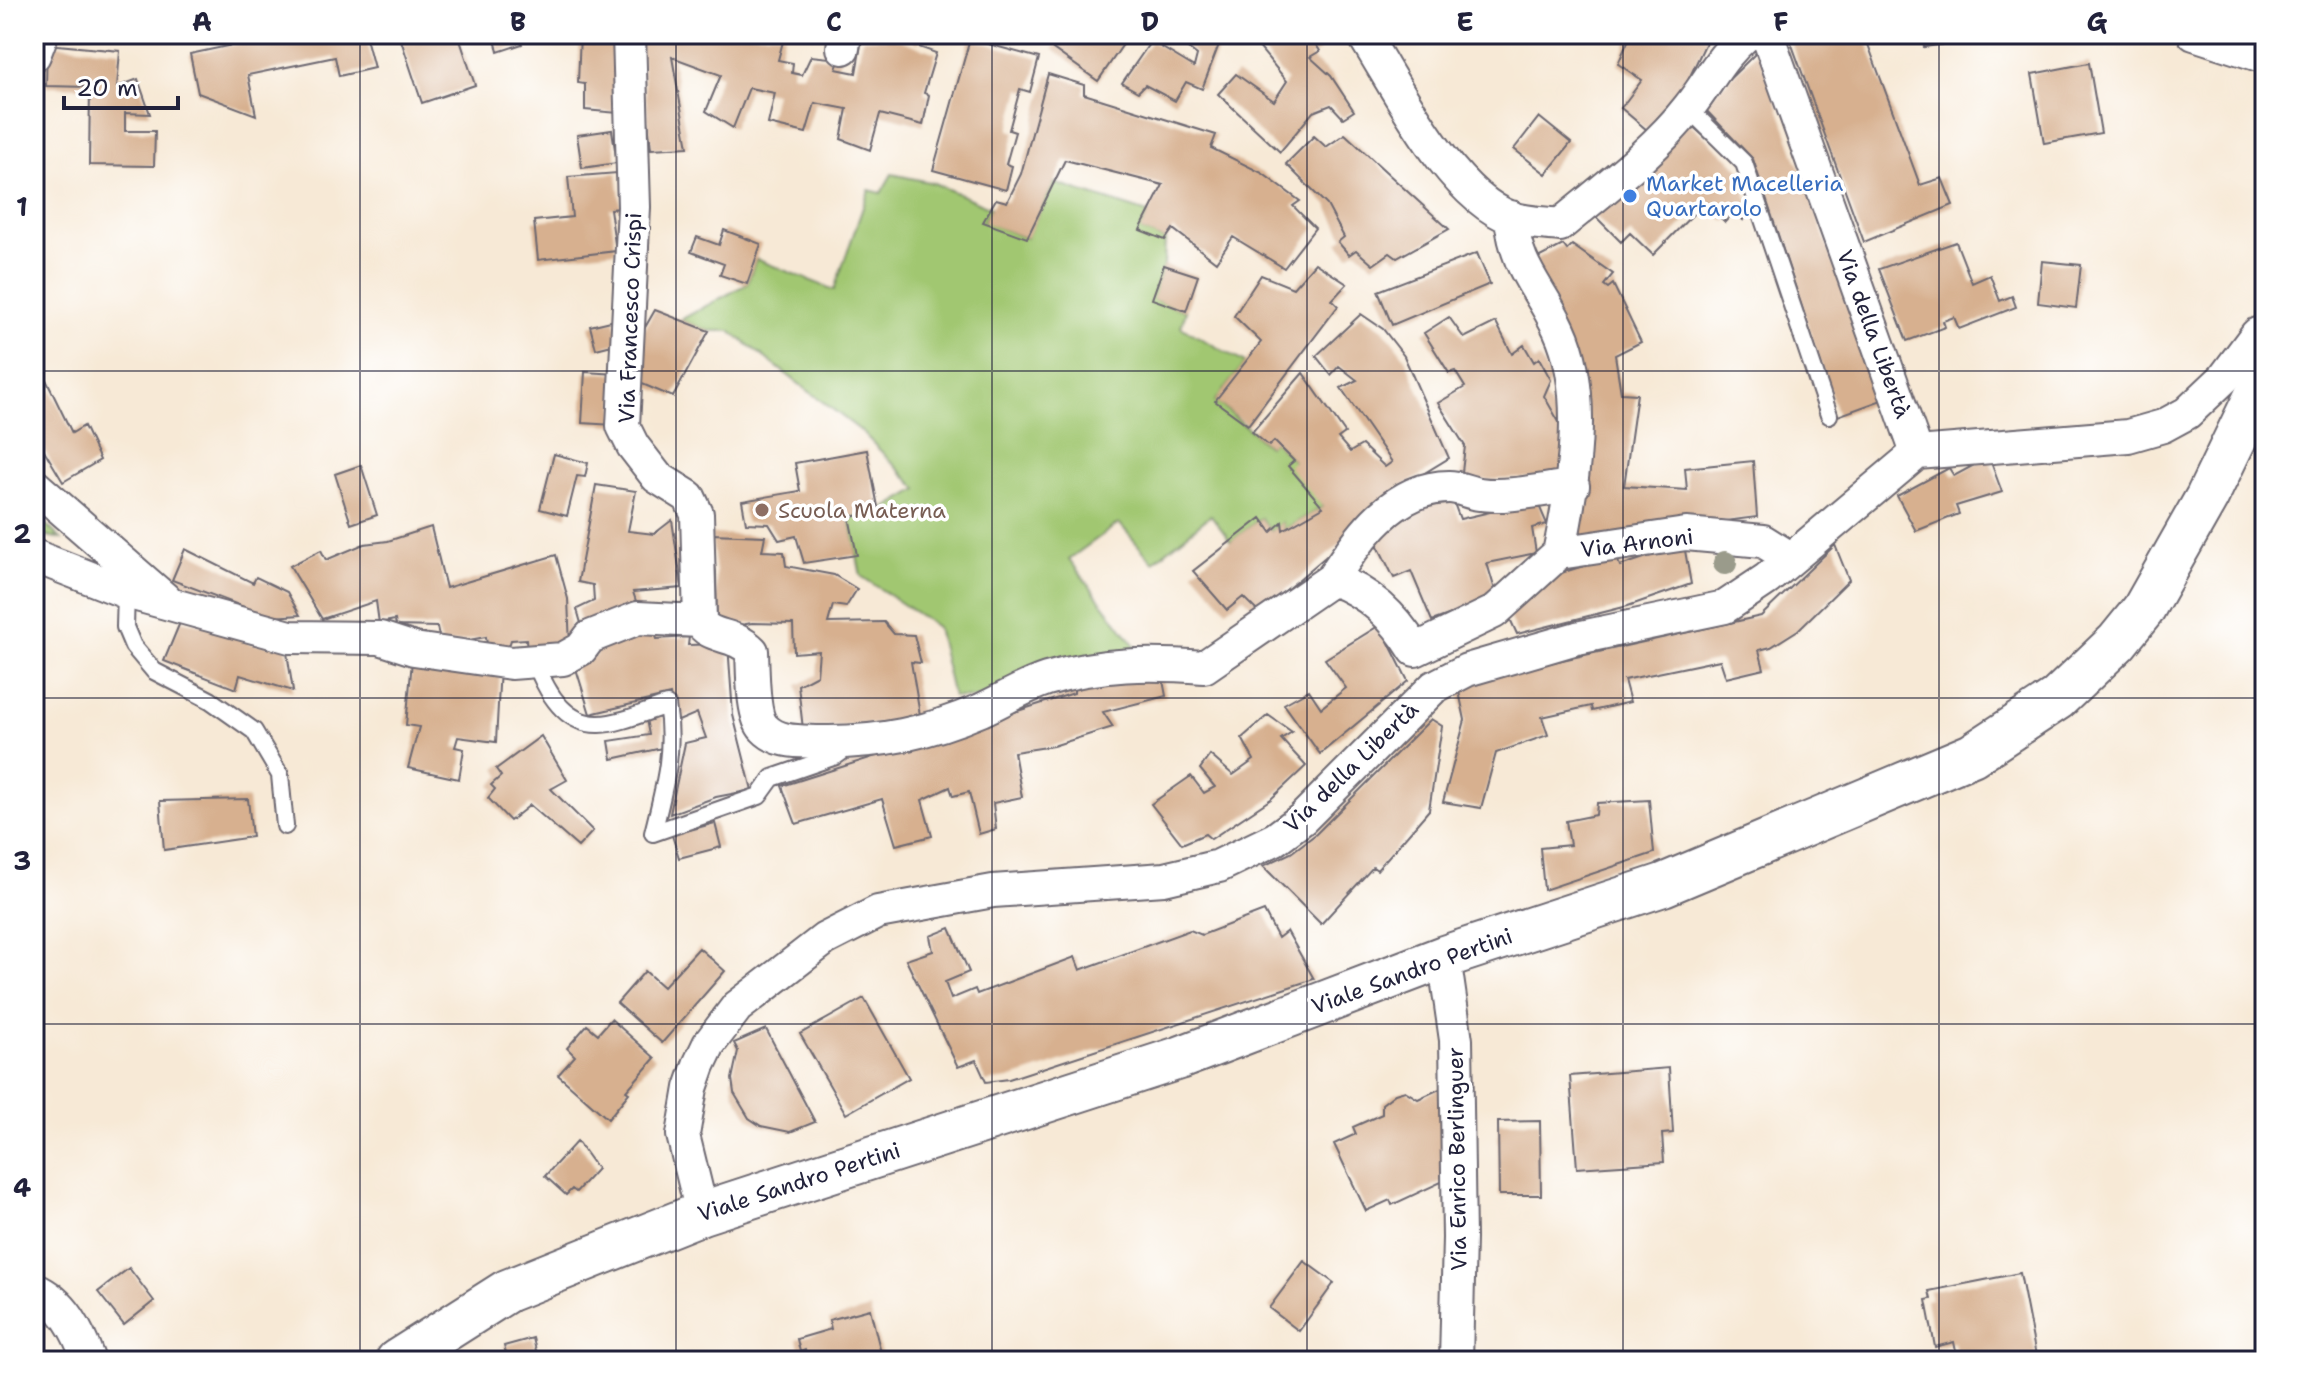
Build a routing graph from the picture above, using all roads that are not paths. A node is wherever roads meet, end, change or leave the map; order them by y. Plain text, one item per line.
1 (42, 34) edge
2 (629, 34) edge
3 (1363, 34) edge
4 (1747, 34) edge
5 (1767, 34) edge
6 (2194, 34) edge
7 (34, 55) edge
8 (2265, 57) edge
9 (1688, 108) junction
10 (1511, 217) junction
11 (2265, 336) edge
12 (2265, 377) edge
13 (1829, 415) dead end
14 (1917, 453) junction
15 (34, 485) edge
16 (1573, 486) junction
17 (1559, 553) junction
18 (34, 556) edge
19 (1790, 558) junction
20 (1332, 579) junction
21 (126, 592) junction
22 (174, 606) junction
23 (700, 621) junction
24 (535, 661) junction
25 (854, 742) junction
26 (285, 826) dead end
27 (1444, 957) junction
28 (702, 1213) junction
29 (34, 1289) edge
30 (89, 1361) edge
31 (397, 1361) edge
32 (1456, 1361) edge

1 - 7 street
2 - 23 street, Via Francesco Crispi
3 - 10 street
4 - 9 street
5 - 14 street, Via della Libertà
6 - 8 street
9 - 10 street
9 - 13 lane
10 - 16 street
11 - 14 street
12 - 27 street, Viale Sandro Pertini
14 - 19 street, Via della Libertà
15 - 22 street
16 - 17 street
16 - 20 street
17 - 19 street, Via Arnoni
17 - 20 street, Via Arnoni
18 - 21 street
19 - 28 street, Via della Libertà
20 - 25 street
21 - 22 street
21 - 26 lane
22 - 24 street
23 - 24 street
23 - 25 street
24 - 25 lane
27 - 28 street, Viale Sandro Pertini
27 - 32 street, Via Enrico Berlinguer
28 - 31 street, Viale Sandro Pertini
29 - 30 street

